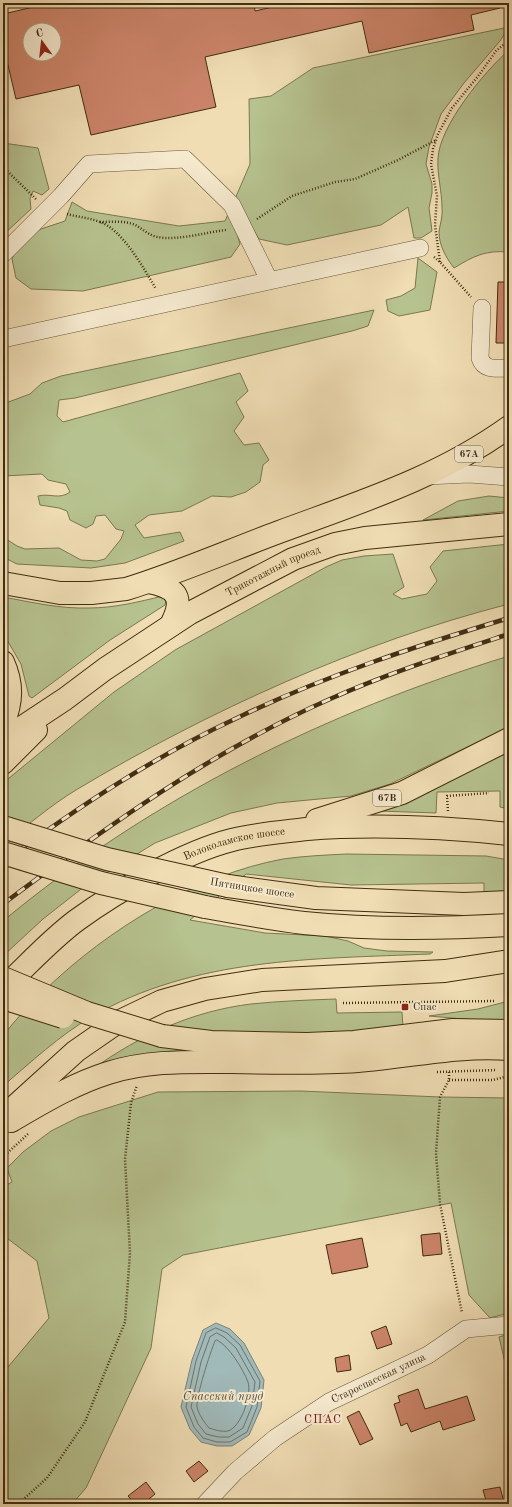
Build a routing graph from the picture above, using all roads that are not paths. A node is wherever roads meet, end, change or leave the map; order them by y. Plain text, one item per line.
1 (420, 248) road end
2 (3, 254) edge
3 (269, 280) junction
4 (482, 308) road end
5 (3, 339) edge
6 (509, 368) edge
7 (509, 427) edge
8 (425, 476) junction
9 (509, 477) edge
10 (339, 511) junction
11 (509, 524) edge
12 (149, 582) junction
13 (3, 583) edge
14 (190, 613) junction
15 (171, 625) junction
16 (3, 662) edge
17 (65, 699) junction
18 (3, 724) edge
19 (509, 739) edge
20 (3, 740) edge
21 (3, 763) edge
22 (3, 827) edge
23 (509, 834) edge
24 (256, 835) junction
25 (3, 853) edge
26 (509, 902) edge
27 (509, 925) edge
28 (509, 961) edge
29 (509, 967) edge
30 (444, 971) junction
31 (3, 978) edge
32 (3, 988) edge
33 (3, 998) edge
34 (509, 1031) edge
35 (162, 1036) junction
36 (509, 1049) edge
37 (3, 1117) edge
38 (3, 1126) edge
39 (509, 1325) edge
40 (205, 1504) edge

1 - 3 street
2 - 3 street
3 - 5 street
4 - 6 street
7 - 8 main road, 67A
8 - 9 street
8 - 10 main road, 67A
10 - 12 main road
10 - 14 main road
11 - 14 main road, Трикотажный проезд
12 - 13 main road
12 - 15 main road
14 - 15 main road, Трикотажный проезд
15 - 17 main road, Трикотажный проезд
16 - 18 main road
17 - 20 main road, Трикотажный проезд
17 - 21 main road, Трикотажный проезд
19 - 24 main road, 67B
22 - 26 main road, Пятницкое шоссе, bridge
23 - 24 main road, Волоколамское шоссе
24 - 32 main road, Волоколамское шоссе
25 - 27 main road, bridge
28 - 30 main road
29 - 30 main road
30 - 37 main road
31 - 35 main road, bridge
33 - 35 main road, bridge
34 - 35 main road
36 - 38 main road
39 - 40 street, Староспасская улица

